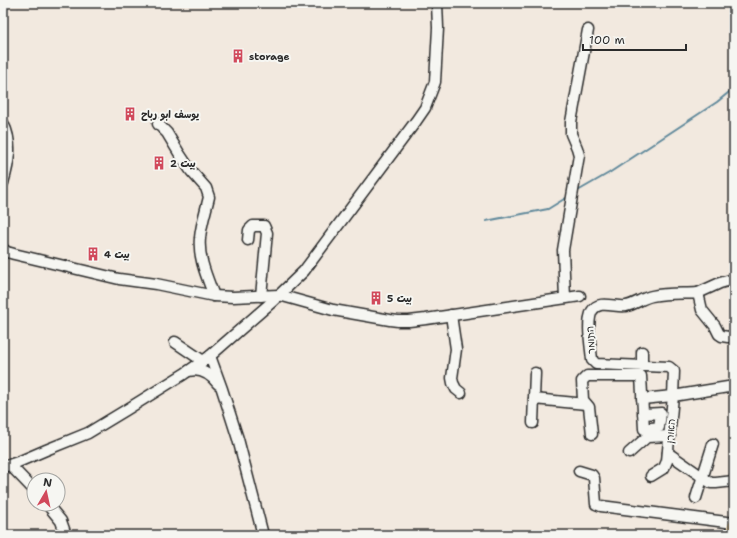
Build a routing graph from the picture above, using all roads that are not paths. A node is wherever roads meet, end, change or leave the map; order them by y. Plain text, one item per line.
1 (437, 3) edge
2 (588, 30) dead end
3 (3, 123) edge
4 (158, 124) dead end
5 (5, 166) edge
6 (3, 183) edge
7 (248, 240) dead end
8 (3, 249) edge
9 (734, 279) edge
10 (698, 293) junction
11 (214, 296) junction
12 (261, 296) junction
13 (279, 296) junction
14 (580, 296) dead end
15 (565, 298) junction
16 (452, 315) junction
17 (734, 336) edge
18 (175, 342) dead end
19 (642, 352) dead end
20 (206, 359) junction
21 (642, 366) junction
22 (188, 371) junction
23 (535, 372) dead end
24 (734, 386) edge
25 (223, 391) junction
26 (461, 393) dead end
27 (673, 396) junction
28 (642, 398) junction
29 (534, 399) junction
30 (586, 404) junction
31 (643, 414) dead end
32 (533, 423) dead end
33 (592, 434) dead end
34 (670, 436) junction
35 (713, 444) dead end
36 (629, 453) dead end
37 (668, 453) junction
38 (6, 466) edge
39 (580, 471) dead end
40 (651, 476) dead end
41 (703, 476) junction
42 (734, 481) edge
43 (26, 483) edge
44 (696, 498) dead end
45 (54, 512) edge
46 (734, 523) edge
47 (734, 526) edge
48 (66, 535) edge
49 (263, 535) edge
50 (731, 535) edge

1 - 13 street
2 - 15 street
3 - 5 street
4 - 11 street
5 - 6 street
7 - 12 street
8 - 11 street
9 - 10 street
10 - 17 street
10 - 21 street, התומר
11 - 12 street
12 - 13 street
13 - 16 street
13 - 20 street
14 - 15 street
15 - 16 street
16 - 26 street
18 - 20 street
19 - 21 street
20 - 22 street
20 - 25 street
21 - 27 street, התומר
22 - 25 street
22 - 38 street
23 - 29 street
24 - 27 street
25 - 49 street
27 - 28 street
27 - 34 street, האורן
28 - 30 street
28 - 31 street
29 - 30 street
29 - 32 street
30 - 33 street
34 - 36 street
34 - 37 street, האורן
35 - 41 street
37 - 40 street
37 - 41 street, האורן
38 - 43 street
39 - 46 street
41 - 42 street, האורן
41 - 44 street
45 - 48 street
47 - 50 main road

